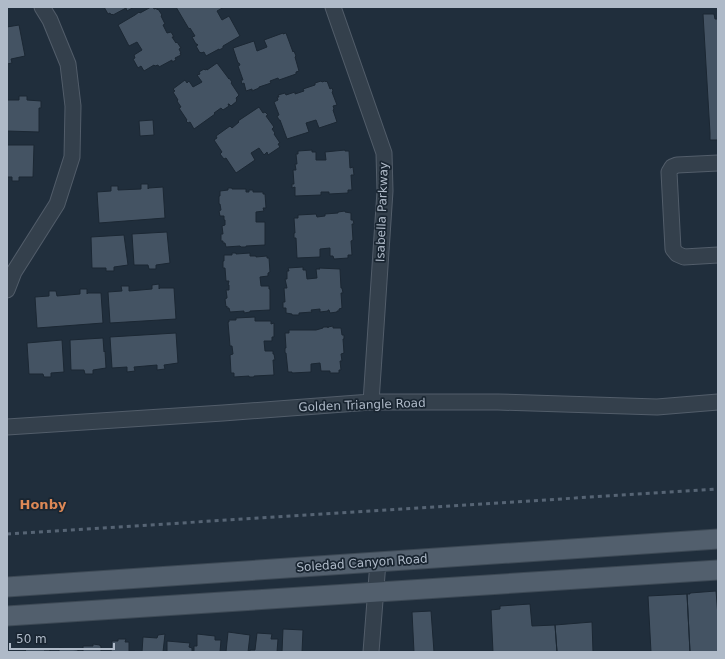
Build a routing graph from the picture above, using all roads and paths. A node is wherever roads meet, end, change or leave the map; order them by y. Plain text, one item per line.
1 (42, 7) edge
2 (333, 7) edge
3 (718, 163) edge
4 (718, 255) edge
5 (7, 290) edge
6 (371, 402) junction
7 (718, 402) edge
8 (7, 426) edge
9 (718, 539) edge
10 (378, 562) junction
11 (718, 570) edge
12 (7, 587) edge
13 (376, 592) junction
14 (7, 616) edge
15 (371, 652) edge

1 - 5 street
2 - 6 street, Isabella Parkway
3 - 4 street
6 - 7 street, Golden Triangle Road
6 - 8 street, Golden Triangle Road
9 - 10 main road, Soledad Canyon Road
10 - 12 main road, Soledad Canyon Road
10 - 13 street
11 - 13 main road
13 - 14 main road
13 - 15 street

